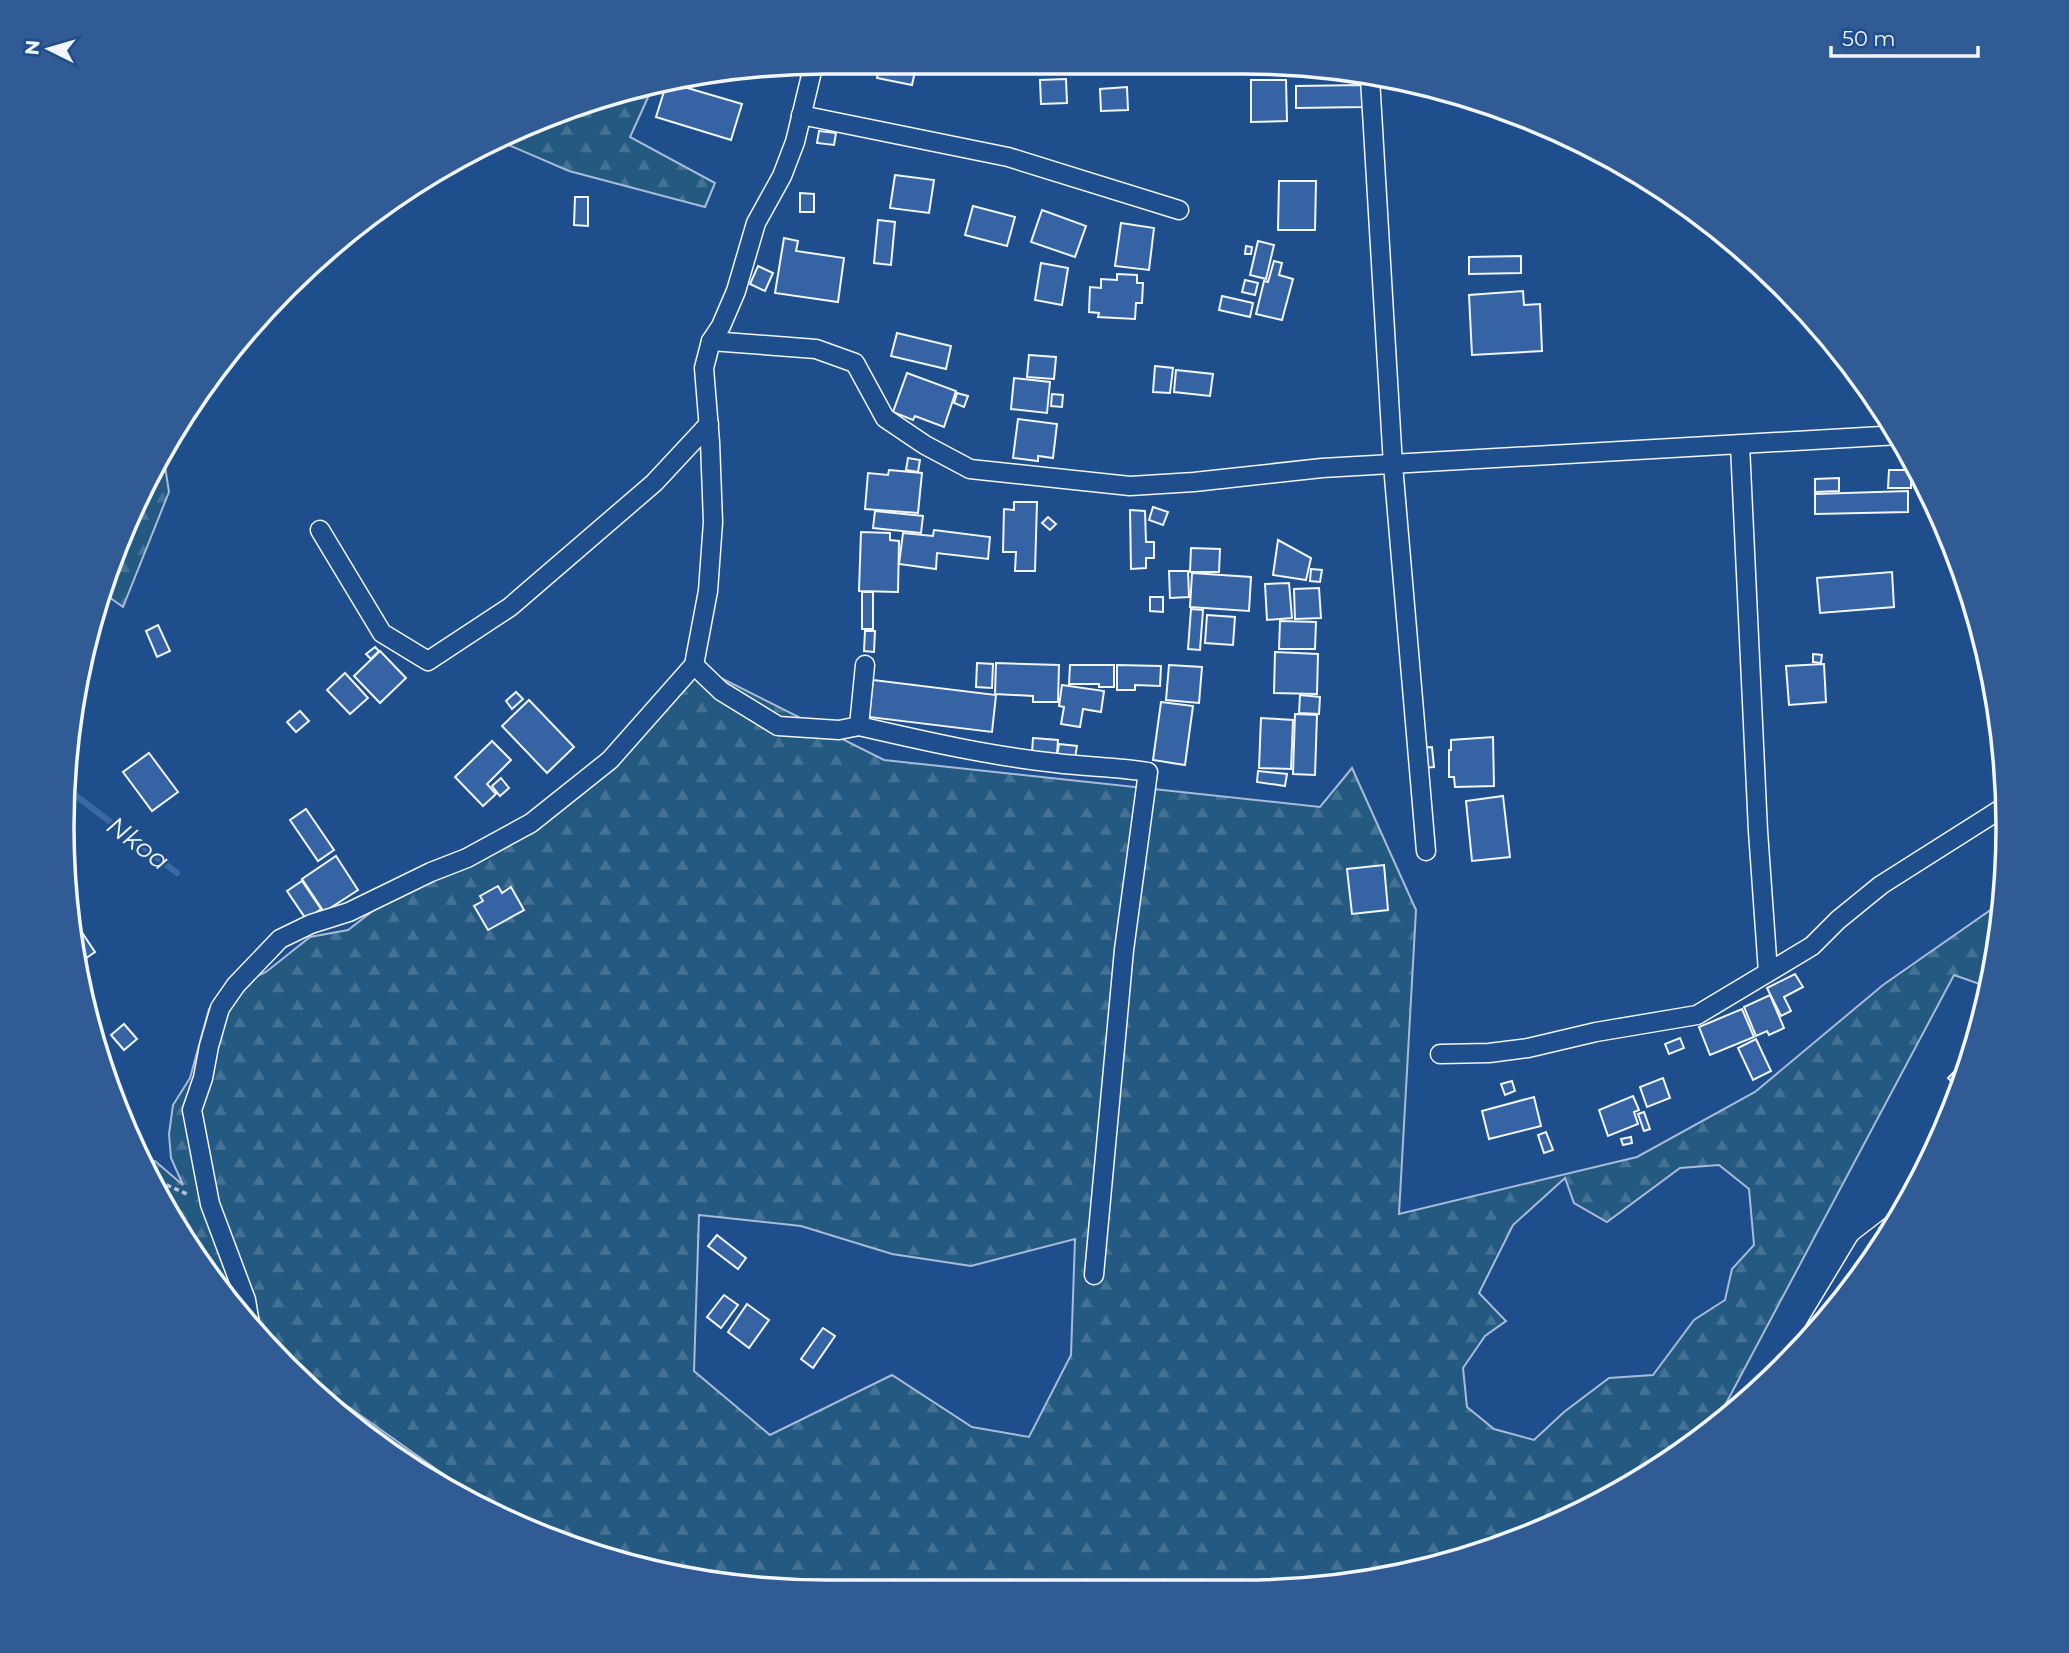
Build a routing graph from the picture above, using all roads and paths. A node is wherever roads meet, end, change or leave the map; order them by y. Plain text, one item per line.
1 (811, 74) edge
2 (1370, 85) edge
3 (801, 115) junction
4 (1179, 210) dead end
5 (711, 341) junction
6 (709, 424) junction
7 (1886, 436) edge
8 (1740, 445) junction
9 (1393, 465) junction
10 (320, 530) dead end
11 (694, 665) junction
12 (864, 665) dead end
13 (859, 726) junction
14 (1995, 813) edge
15 (1426, 851) dead end
16 (1768, 972) junction
17 (1440, 1054) dead end
18 (164, 1183) edge
19 (211, 1204) junction
20 (1871, 1241) edge
21 (1849, 1273) edge
22 (1094, 1275) dead end
23 (247, 1307) edge

1 - 3 street
2 - 9 street
3 - 4 street
3 - 5 street
5 - 6 street
5 - 9 street
6 - 10 street
6 - 11 street
7 - 8 street
8 - 9 street
8 - 16 street
9 - 15 street
11 - 13 street
11 - 19 street
12 - 13 street
13 - 22 street
14 - 16 street
16 - 17 street
18 - 19 path
19 - 23 street
20 - 21 street

